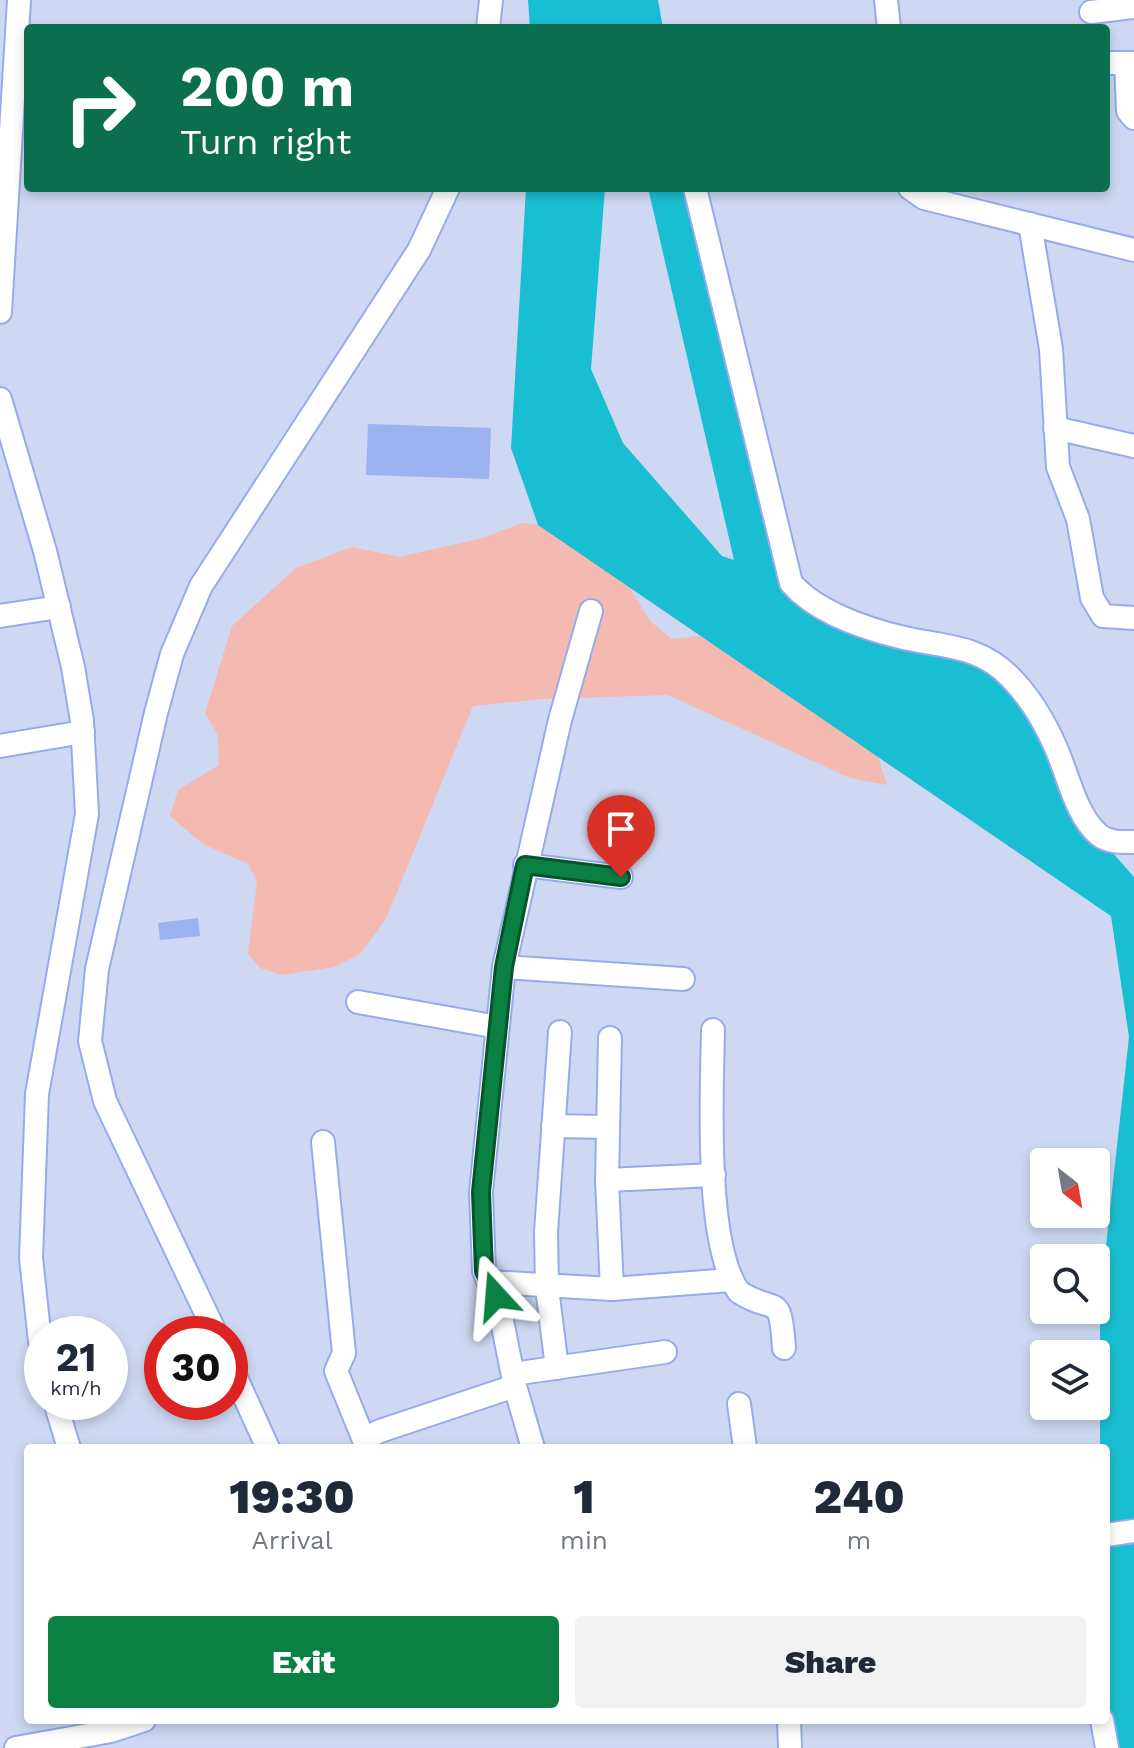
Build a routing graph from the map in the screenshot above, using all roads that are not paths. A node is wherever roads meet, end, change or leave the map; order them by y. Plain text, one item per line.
1 (19, 0) edge
2 (491, 0) edge
3 (886, 0) edge
4 (1134, 7) edge
5 (1091, 12) dead end
6 (488, 24) edge
7 (889, 24) edge
8 (1122, 63) edge
9 (1134, 118) edge
10 (446, 192) edge
11 (696, 192) edge
12 (916, 192) edge
13 (1030, 224) junction
14 (1134, 250) edge
15 (0, 312) edge
16 (0, 399) edge
17 (1055, 428) junction
18 (1134, 446) edge
19 (8, 452) edge
20 (59, 607) junction
21 (591, 611) dead end
22 (0, 616) edge
23 (1134, 618) edge
24 (83, 732) junction
25 (0, 746) edge
26 (1134, 842) edge
27 (525, 865) junction
28 (621, 877) dead end
29 (504, 967) junction
30 (683, 979) dead end
31 (358, 1002) dead end
32 (498, 1027) junction
33 (713, 1030) dead end
34 (560, 1032) dead end
35 (610, 1038) dead end
36 (553, 1126) junction
37 (607, 1127) junction
38 (323, 1142) dead end
39 (714, 1175) junction
40 (607, 1180) junction
41 (731, 1280) junction
42 (489, 1282) junction
43 (547, 1288) junction
44 (612, 1289) junction
45 (37, 1316) edge
46 (207, 1316) edge
47 (784, 1348) dead end
48 (665, 1352) dead end
49 (557, 1368) junction
50 (514, 1380) junction
51 (248, 1404) edge
52 (739, 1404) dead end
53 (60, 1420) edge
54 (68, 1444) edge
55 (266, 1444) edge
56 (365, 1444) edge
57 (532, 1444) edge
58 (744, 1444) edge
59 (1134, 1531) edge
60 (1110, 1534) edge
61 (132, 1724) edge
62 (789, 1724) edge
63 (1103, 1724) edge
64 (16, 1748) edge
65 (790, 1748) edge
66 (1107, 1748) edge

1 - 15 street
2 - 6 street
3 - 7 street
4 - 5 street
8 - 9 street
10 - 46 street
11 - 26 street
12 - 13 street
13 - 14 street
13 - 17 street
16 - 19 street
17 - 18 street
17 - 23 street
19 - 20 street
20 - 22 street
20 - 24 street
21 - 27 street
24 - 25 street
24 - 45 street
27 - 28 street
27 - 29 street
29 - 30 street
29 - 32 street
31 - 32 street
32 - 42 street
33 - 39 street
34 - 36 street
35 - 37 street
36 - 37 street
36 - 43 street
37 - 40 street
38 - 56 street
39 - 40 street
39 - 41 street
40 - 44 street
41 - 44 street
41 - 47 street
42 - 43 street
42 - 50 street
43 - 44 street
43 - 49 street
48 - 49 street
49 - 50 street
50 - 56 street
50 - 57 street
51 - 55 street
52 - 58 street
53 - 54 street
59 - 60 street
61 - 64 street
62 - 65 street
63 - 66 street

